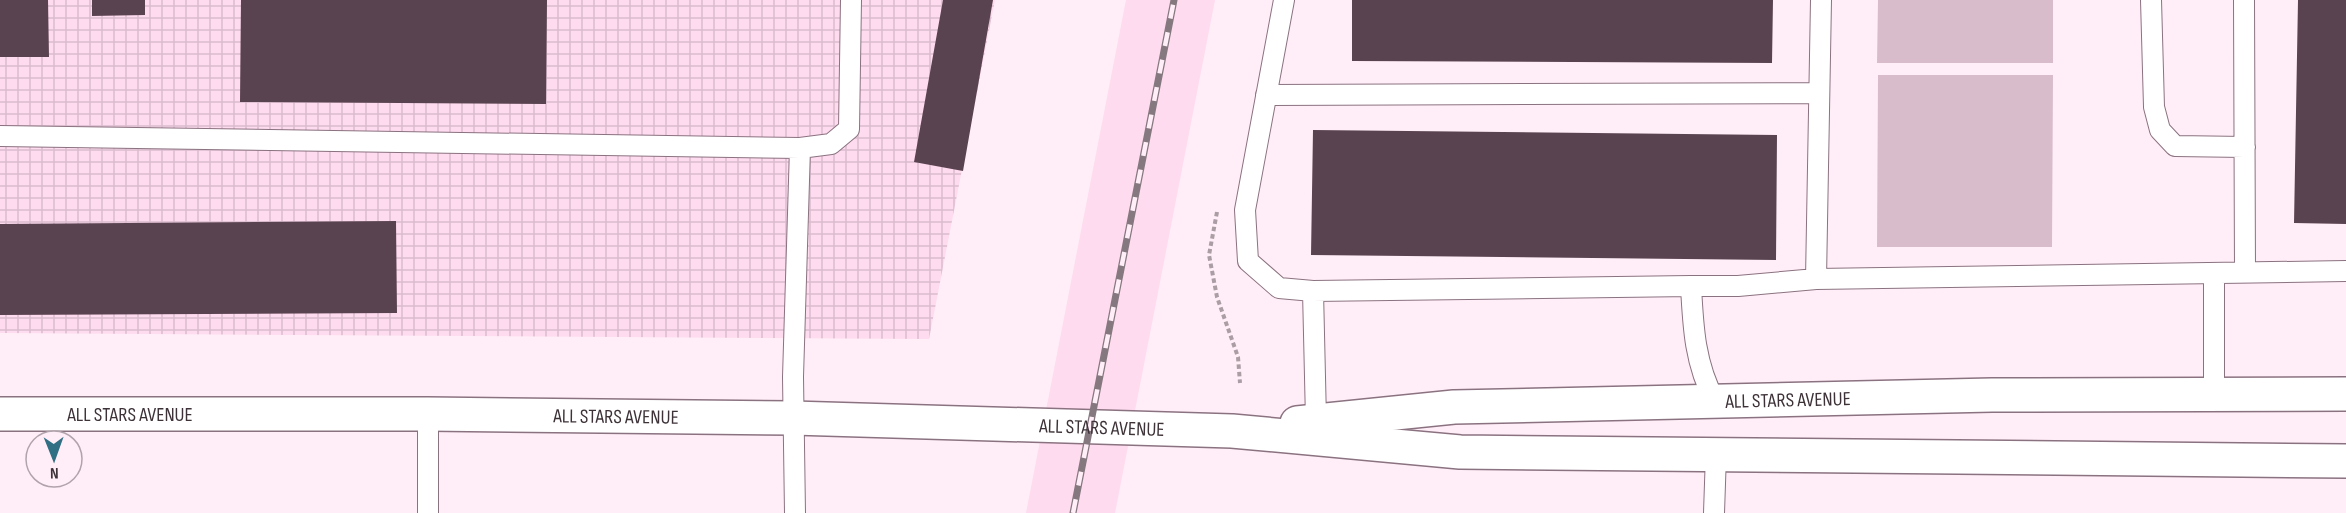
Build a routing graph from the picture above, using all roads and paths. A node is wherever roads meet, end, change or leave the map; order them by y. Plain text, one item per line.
1 (851, 0) edge
2 (1284, 0) edge
3 (1821, 0) edge
4 (2151, 0) edge
5 (2244, 0) edge
6 (1819, 93) junction
7 (1266, 95) junction
8 (0, 136) edge
9 (2245, 147) junction
10 (800, 148) junction
11 (2346, 271) edge
12 (2246, 272) junction
13 (2214, 273) junction
14 (1816, 279) junction
15 (1691, 286) junction
16 (1313, 291) junction
17 (2214, 394) junction
18 (2346, 394) edge
19 (1715, 401) junction
20 (0, 414) edge
21 (428, 414) junction
22 (793, 418) junction
23 (1316, 420) junction
24 (1232, 431) junction
25 (1716, 454) junction
26 (2346, 461) edge
27 (428, 513) edge
28 (795, 513) edge
29 (1714, 513) edge

1 - 10 lane
2 - 7 lane
3 - 6 lane
4 - 9 lane
5 - 9 lane
6 - 7 lane
6 - 14 lane
7 - 16 lane
8 - 10 lane
9 - 12 lane
10 - 22 lane
11 - 12 lane
12 - 13 lane
13 - 14 lane
13 - 17 lane
14 - 15 lane
15 - 16 lane
15 - 19 lane
16 - 23 lane
17 - 18 street, ALL STARS AVENUE
17 - 19 street, ALL STARS AVENUE
19 - 23 street, ALL STARS AVENUE
19 - 25 street
20 - 21 street, ALL STARS AVENUE
21 - 22 street, ALL STARS AVENUE
21 - 27 lane
22 - 24 street, ALL STARS AVENUE
22 - 28 lane
23 - 24 street, ALL STARS AVENUE
24 - 25 street, ALL STARS AVENUE
25 - 26 street, ALL STARS AVENUE
25 - 29 lane

